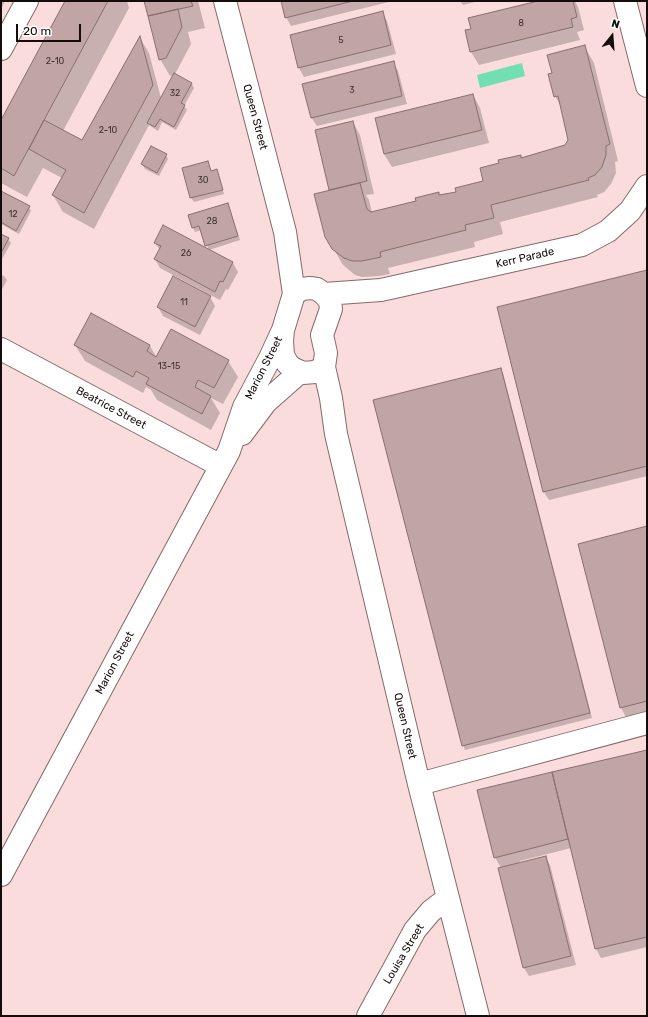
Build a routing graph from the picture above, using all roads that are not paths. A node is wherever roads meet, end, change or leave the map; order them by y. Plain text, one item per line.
1 (27, 1) edge
2 (225, 1) edge
3 (625, 1) edge
4 (1, 49) edge
5 (647, 86) edge
6 (647, 186) edge
7 (381, 290) junction
8 (309, 292) junction
9 (328, 318) junction
10 (283, 330) junction
11 (1, 349) edge
12 (309, 371) junction
13 (225, 459) junction
14 (647, 723) edge
15 (419, 784) junction
16 (1, 875) edge
17 (448, 898) junction
18 (368, 1016) edge
19 (478, 1016) edge

1 - 4 street
2 - 8 street, Queen Street
3 - 5 street
6 - 7 street, Kerr Parade
7 - 8 street, Kerr Parade
7 - 9 street, Kerr Parade
8 - 9 street, Queen Street
8 - 10 street
9 - 12 street, Queen Street
10 - 12 street
10 - 13 street, Marion Street
11 - 13 street, Beatrice Street
12 - 13 street, Marion Street
12 - 15 street, Queen Street
13 - 16 street, Marion Street
14 - 15 street
15 - 17 street, Queen Street
17 - 18 street, Louisa Street
17 - 19 street, Queen Street

